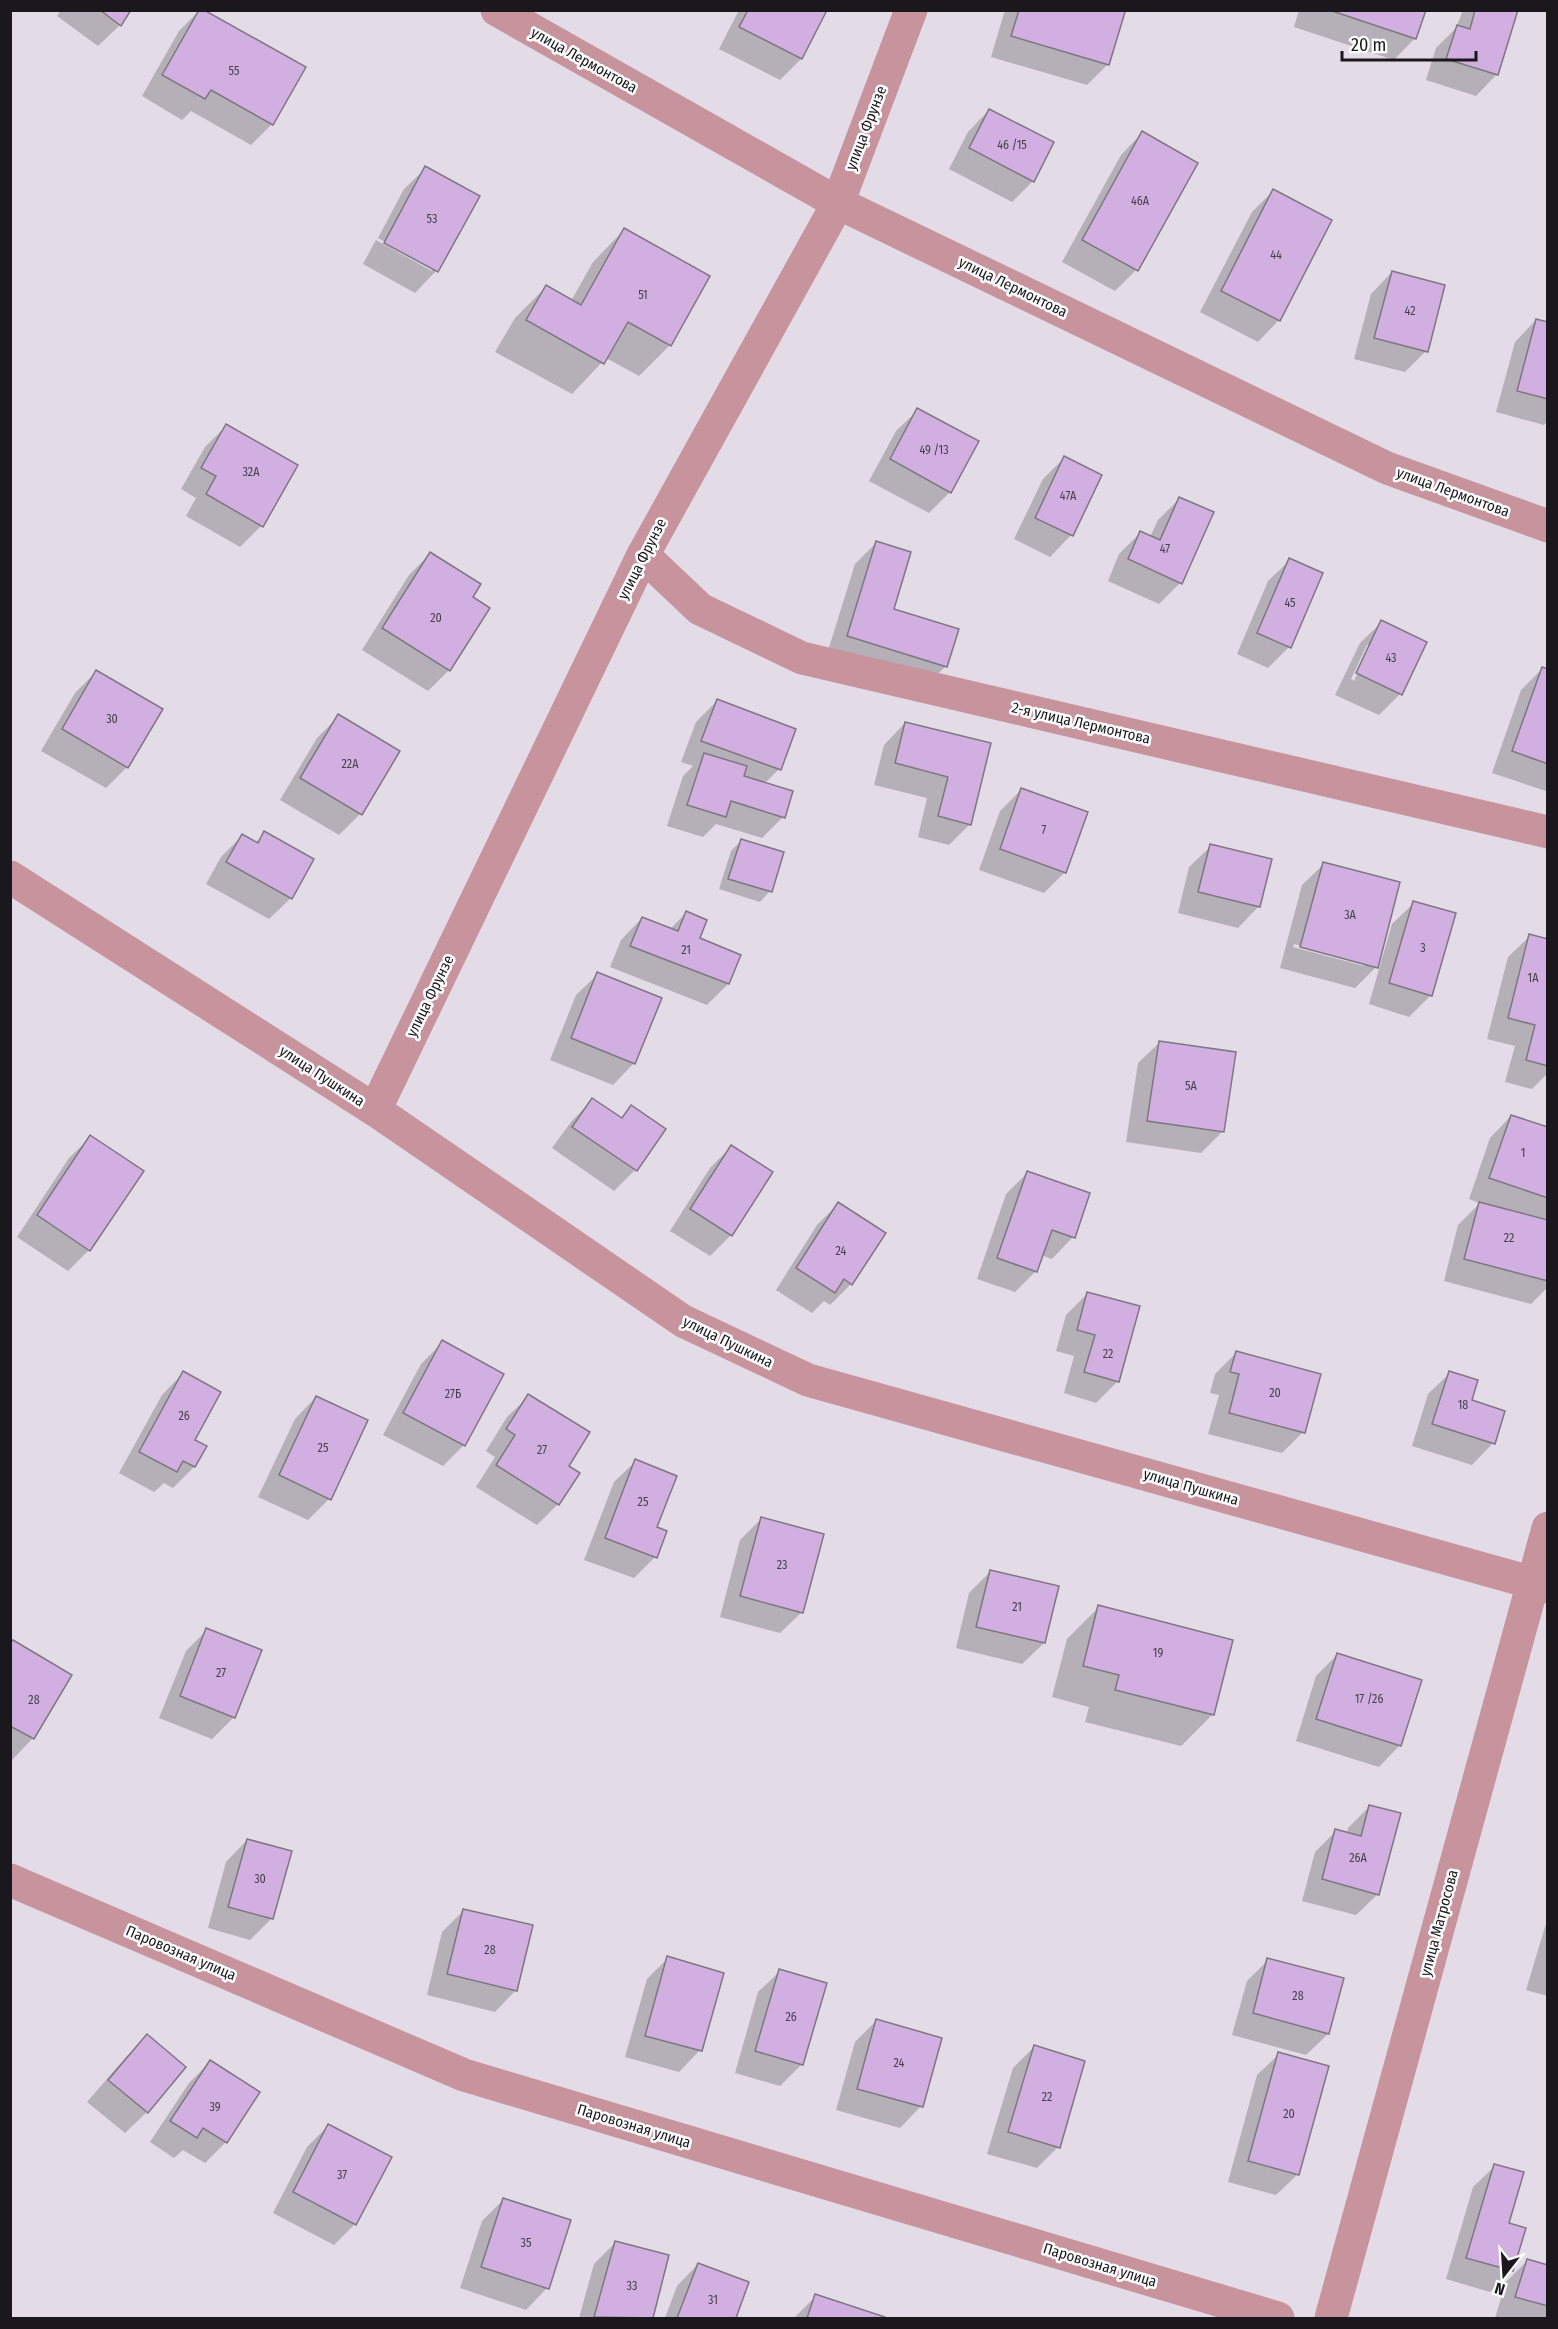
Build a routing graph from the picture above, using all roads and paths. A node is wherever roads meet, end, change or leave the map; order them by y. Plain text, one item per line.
1 (496, 10) edge
2 (911, 10) edge
3 (838, 203) junction
4 (1548, 526) edge
5 (643, 555) junction
6 (1548, 832) edge
7 (10, 877) edge
8 (375, 1110) junction
9 (1548, 1528) edge
10 (1540, 1585) edge
11 (10, 1880) edge
12 (1278, 2319) edge
13 (1331, 2319) edge

1 - 3 street, улица Лермонтова
2 - 3 street, улица Фрунзе
3 - 4 street, улица Лермонтова
3 - 5 street, улица Фрунзе
5 - 6 street, 2-я улица Лермонтова
5 - 8 street, улица Фрунзе
7 - 8 street, улица Пушкина
8 - 10 street, улица Пушкина
9 - 10 street, улица Матросова
10 - 13 street, улица Матросова
11 - 12 street, Паровозная улица

